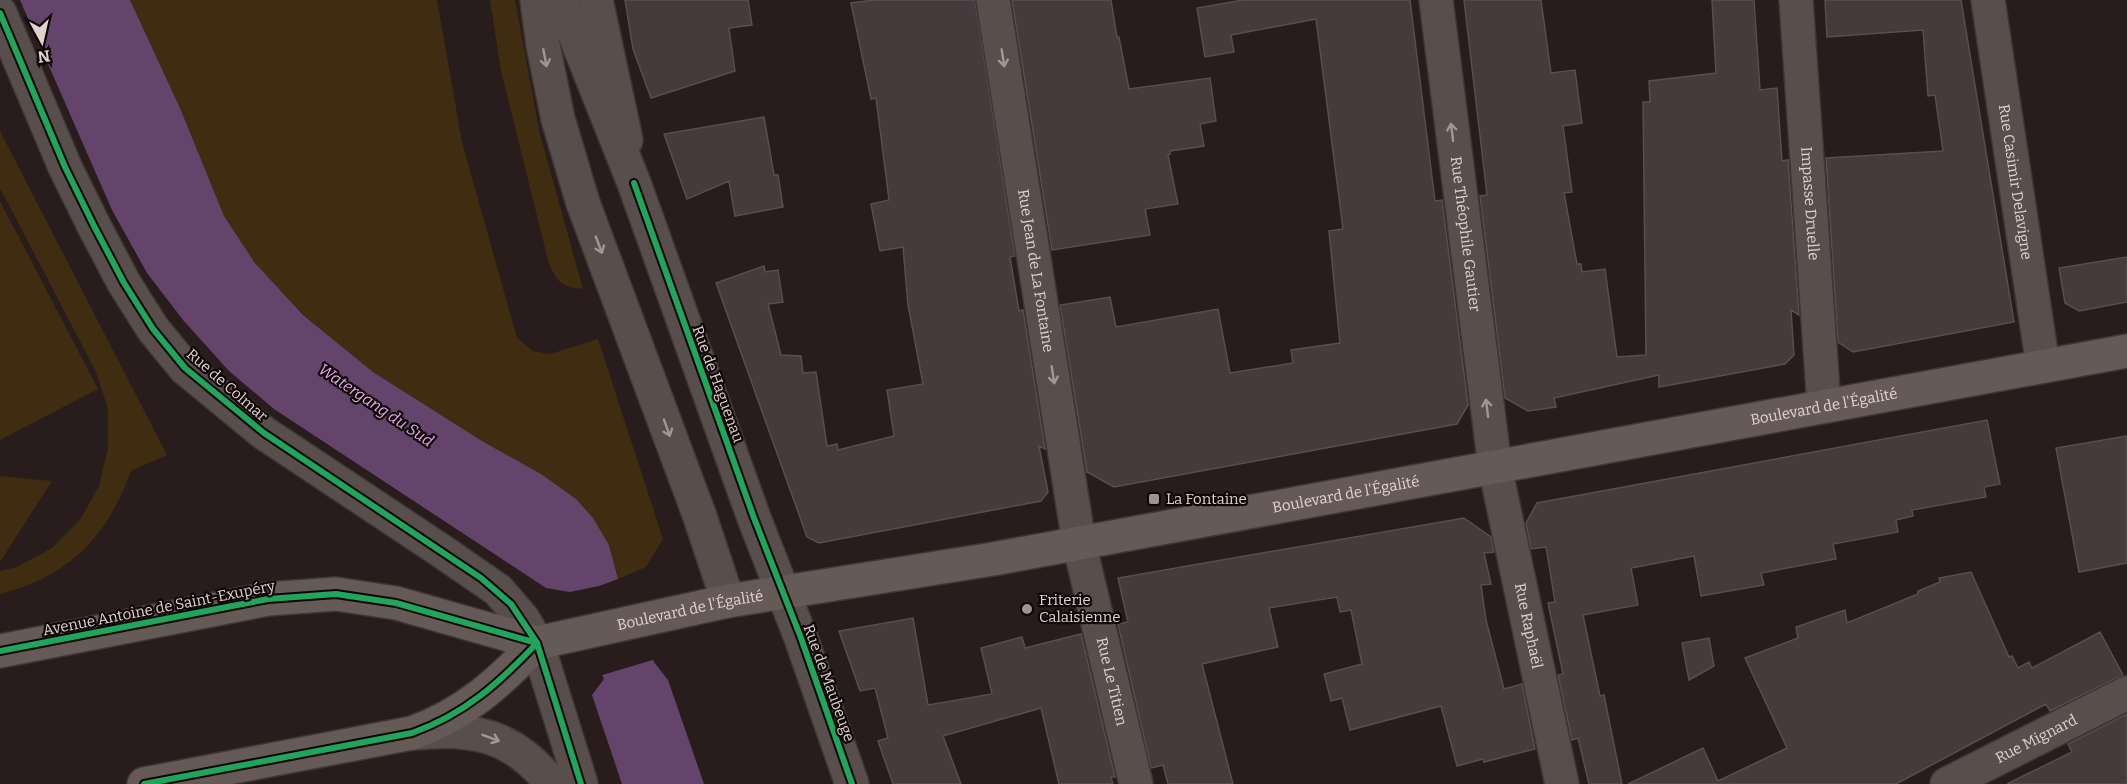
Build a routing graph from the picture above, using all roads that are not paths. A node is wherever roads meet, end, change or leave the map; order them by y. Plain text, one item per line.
1 (537, 0) edge
2 (561, 0) edge
3 (596, 0) edge
4 (993, 0) edge
5 (1436, 0) edge
6 (1796, 0) edge
7 (1988, 0) edge
8 (0, 13) edge
9 (634, 183) junction
10 (2127, 351) edge
11 (2043, 366) junction
12 (1824, 406) junction
13 (1495, 466) junction
14 (1079, 543) junction
15 (782, 591) junction
16 (728, 601) junction
17 (550, 640) junction
18 (0, 651) edge
19 (2127, 693) edge
20 (412, 733) junction
21 (144, 784) edge
22 (552, 784) edge
23 (581, 784) edge
24 (852, 784) edge
25 (1136, 784) edge
26 (1562, 784) edge
27 (1947, 784) edge

1 -> 16 street
2 - 9 street, Rue de Haguenau
3 - 9 street, Rue de Haguenau
4 -> 14 street, Rue Jean de La Fontaine
13 -> 5 street, Rue Théophile Gautier
6 - 12 street, Impasse Druelle
7 - 11 street, Rue Casimir Delavigne
8 - 17 street, Rue de Colmar
9 - 15 street, Rue de Haguenau
10 - 11 main road, Boulevard de l'Égalité
11 - 12 main road, Boulevard de l'Égalité
12 - 13 main road, Boulevard de l'Égalité
13 - 14 main road, Boulevard de l'Égalité
13 - 26 street, Rue Raphaël
14 - 15 main road, Boulevard de l'Égalité
14 - 25 street, Rue Le Titien
15 - 16 main road, Boulevard de l'Égalité
15 - 24 street, Rue de Maubeuge
16 - 17 main road, Boulevard de l'Égalité
17 - 18 main road, Avenue Antoine de Saint-Exupéry
17 - 20 main road
17 - 23 street, Rue de Colmar
19 - 27 street, Rue Mignard
20 - 21 main road
20 -> 22 street

